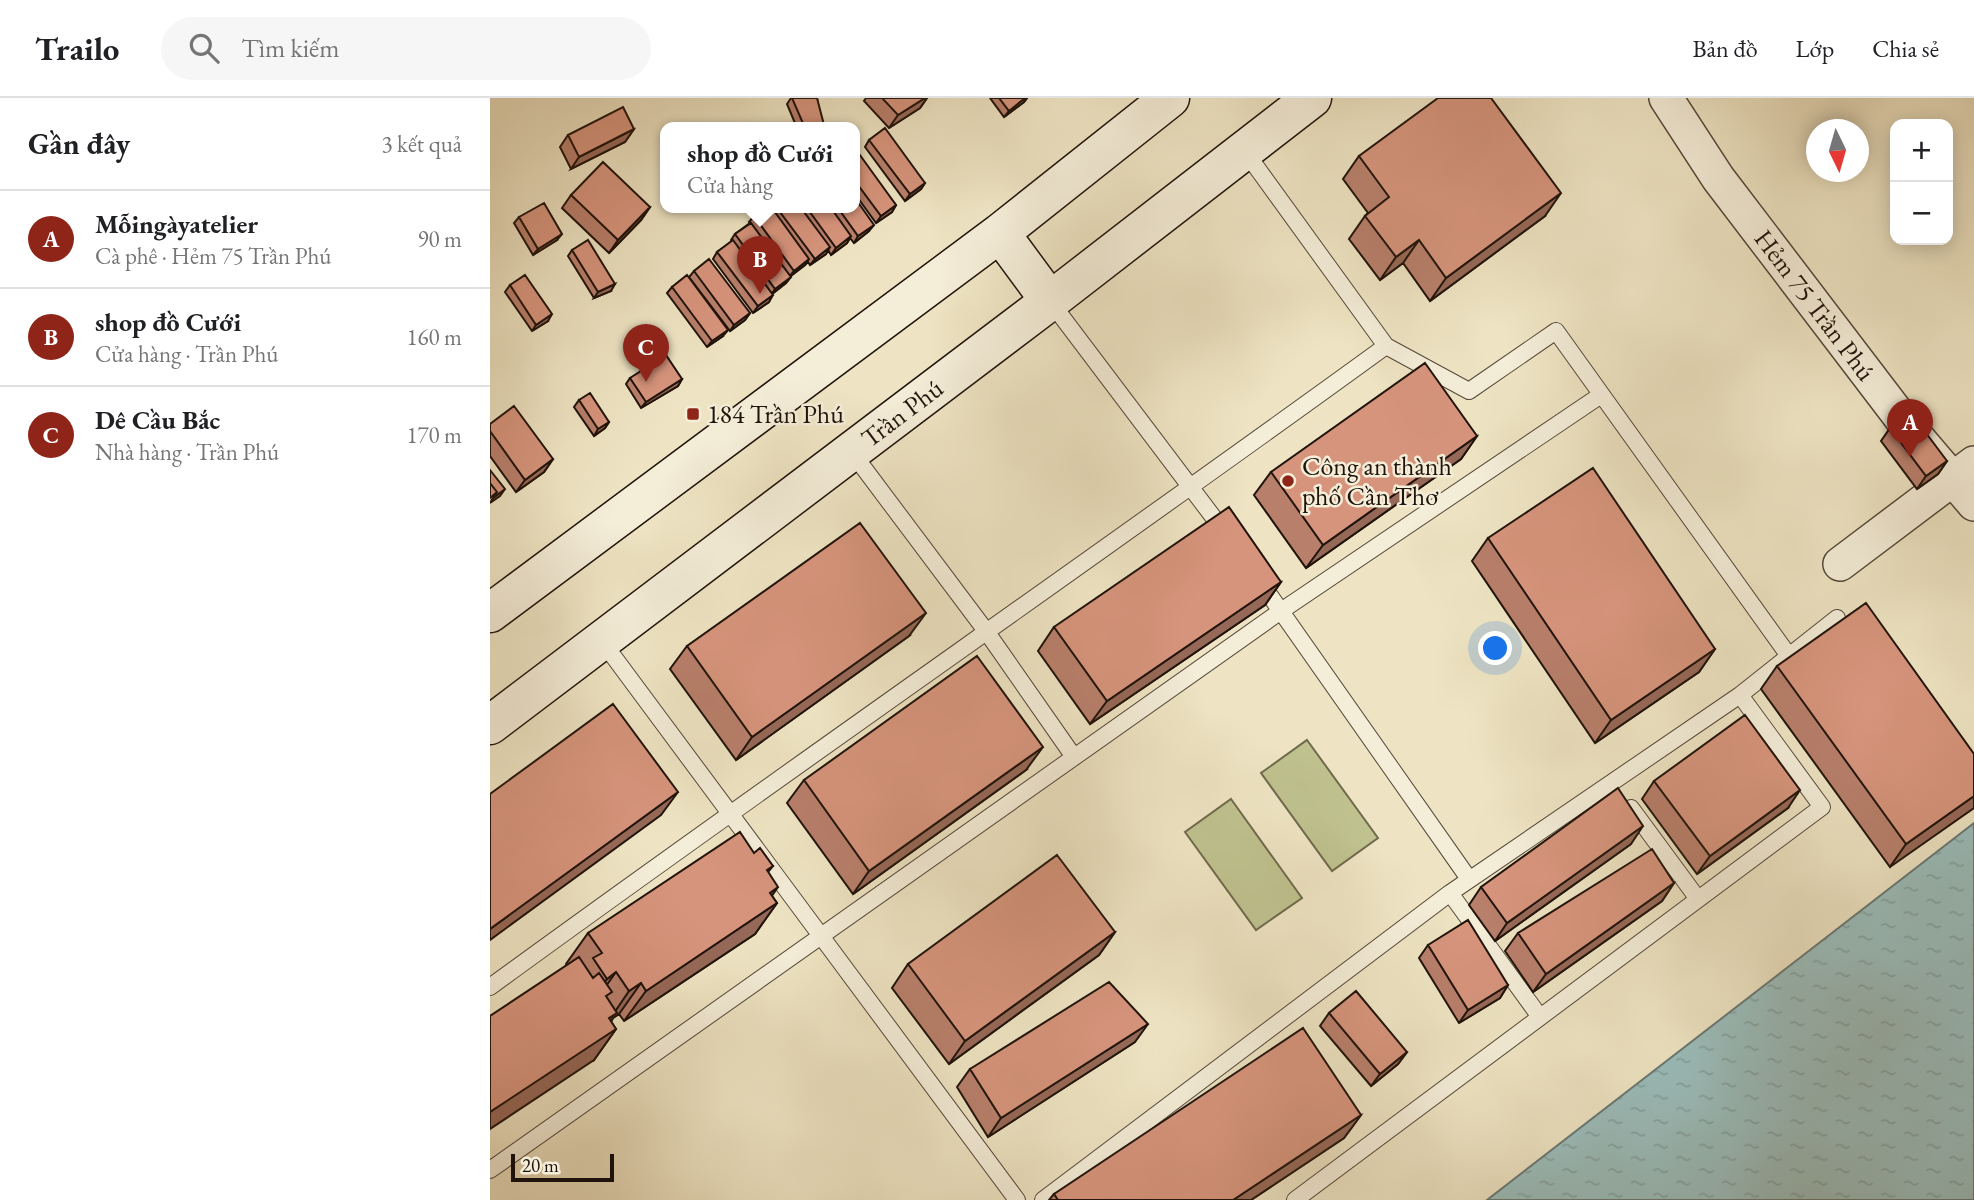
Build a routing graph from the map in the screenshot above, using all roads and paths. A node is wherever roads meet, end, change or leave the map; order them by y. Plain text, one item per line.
1 (1170, 98) edge
2 (1312, 98) edge
3 (1666, 98) edge
4 (1244, 150) junction
5 (1000, 233) junction
6 (1051, 301) junction
7 (1386, 346) junction
8 (1601, 395) junction
9 (852, 451) junction
10 (1963, 471) edge
11 (1193, 486) junction
12 (1974, 505) edge
13 (1233, 543) edge
14 (1840, 564) dead end
15 (1249, 566) edge
16 (1281, 611) junction
17 (490, 613) edge
18 (1838, 618) dead end
19 (986, 632) junction
20 (602, 642) junction
21 (1789, 656) junction
22 (1740, 695) junction
23 (490, 725) edge
24 (1074, 757) junction
25 (1611, 782) junction
26 (729, 813) junction
27 (1469, 879) junction
28 (1450, 892) junction
29 (1698, 899) junction
30 (820, 935) junction
31 (490, 987) edge
32 (1540, 1017) junction
33 (490, 1170) edge
34 (1017, 1200) edge
35 (1042, 1200) edge
36 (1295, 1200) edge

1 - 5 street
2 - 4 street, Trần Phú
3 - 10 street, Hẻm 75 Trần Phú
4 - 6 street, Trần Phú
4 - 7 lane
5 - 6 street
5 - 17 street
6 - 9 street, Trần Phú
6 - 11 lane
7 - 8 lane
7 - 11 lane
8 - 16 lane
8 - 21 lane
9 - 19 lane
9 - 20 street, Trần Phú
10 - 12 street, Hẻm 75 Trần Phú
10 - 14 street
11 - 13 lane
11 - 19 lane
15 - 16 lane
16 - 24 lane
16 - 27 lane
18 - 21 lane
19 - 24 lane
19 - 26 lane
20 - 23 street, Trần Phú
20 - 26 lane
21 - 22 lane
22 - 25 lane
22 - 29 lane
24 - 30 lane
25 - 27 lane
25 - 29 lane
26 - 30 lane
26 - 31 lane
27 - 28 lane
28 - 32 lane
28 - 35 lane
29 - 32 lane
30 - 33 lane
30 - 34 lane
32 - 36 lane

